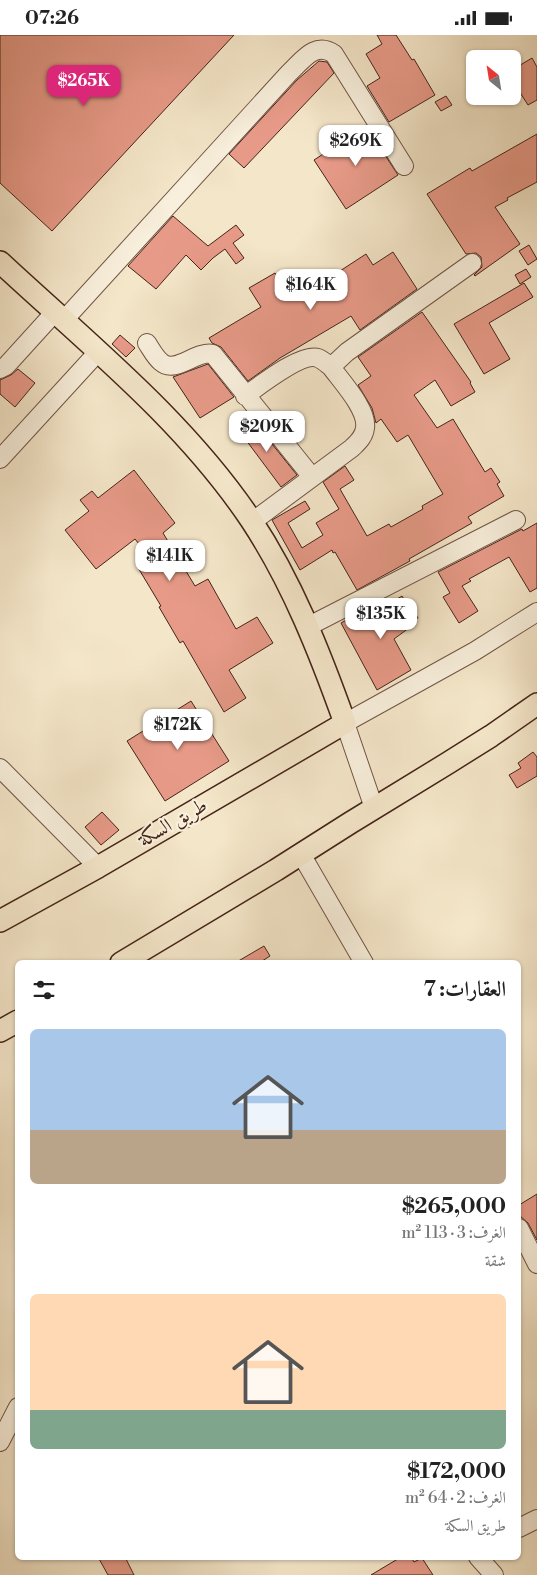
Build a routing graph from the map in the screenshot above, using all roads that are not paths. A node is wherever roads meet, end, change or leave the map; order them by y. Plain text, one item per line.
1 (404, 166) dead end
2 (0, 262) edge
3 (472, 263) dead end
4 (59, 316) junction
5 (147, 343) dead end
6 (98, 352) junction
7 (332, 367) junction
8 (0, 369) edge
9 (245, 396) junction
10 (0, 459) edge
11 (312, 477) junction
12 (516, 520) dead end
13 (252, 522) junction
14 (537, 612) edge
15 (307, 627) junction
16 (537, 703) edge
17 (345, 723) junction
18 (0, 768) edge
19 (374, 808) junction
20 (301, 854) junction
21 (98, 867) junction
22 (0, 921) edge
23 (126, 960) edge
24 (362, 960) edge
25 (15, 1023) edge
26 (0, 1031) edge
27 (521, 1232) edge
28 (537, 1264) edge
29 (15, 1413) edge
30 (0, 1442) edge
31 (537, 1519) edge
32 (521, 1527) edge
33 (481, 1560) edge
34 (494, 1575) edge

1 - 4 street
2 - 4 main road
3 - 7 street
4 - 6 main road
4 - 8 street
5 - 9 street
6 - 10 street
6 - 13 main road
7 - 9 street
7 - 11 street
9 - 11 street
11 - 13 street
12 - 15 street
13 - 15 main road
14 - 17 street
15 - 17 main road
16 - 19 main road
17 - 19 street
17 - 21 main road, طريق السكة
18 - 21 street
19 - 20 main road
20 - 23 main road
20 - 24 street
21 - 22 main road, طريق السكة
25 - 26 main road
27 - 28 street
29 - 30 street
31 - 32 street
33 - 34 street

